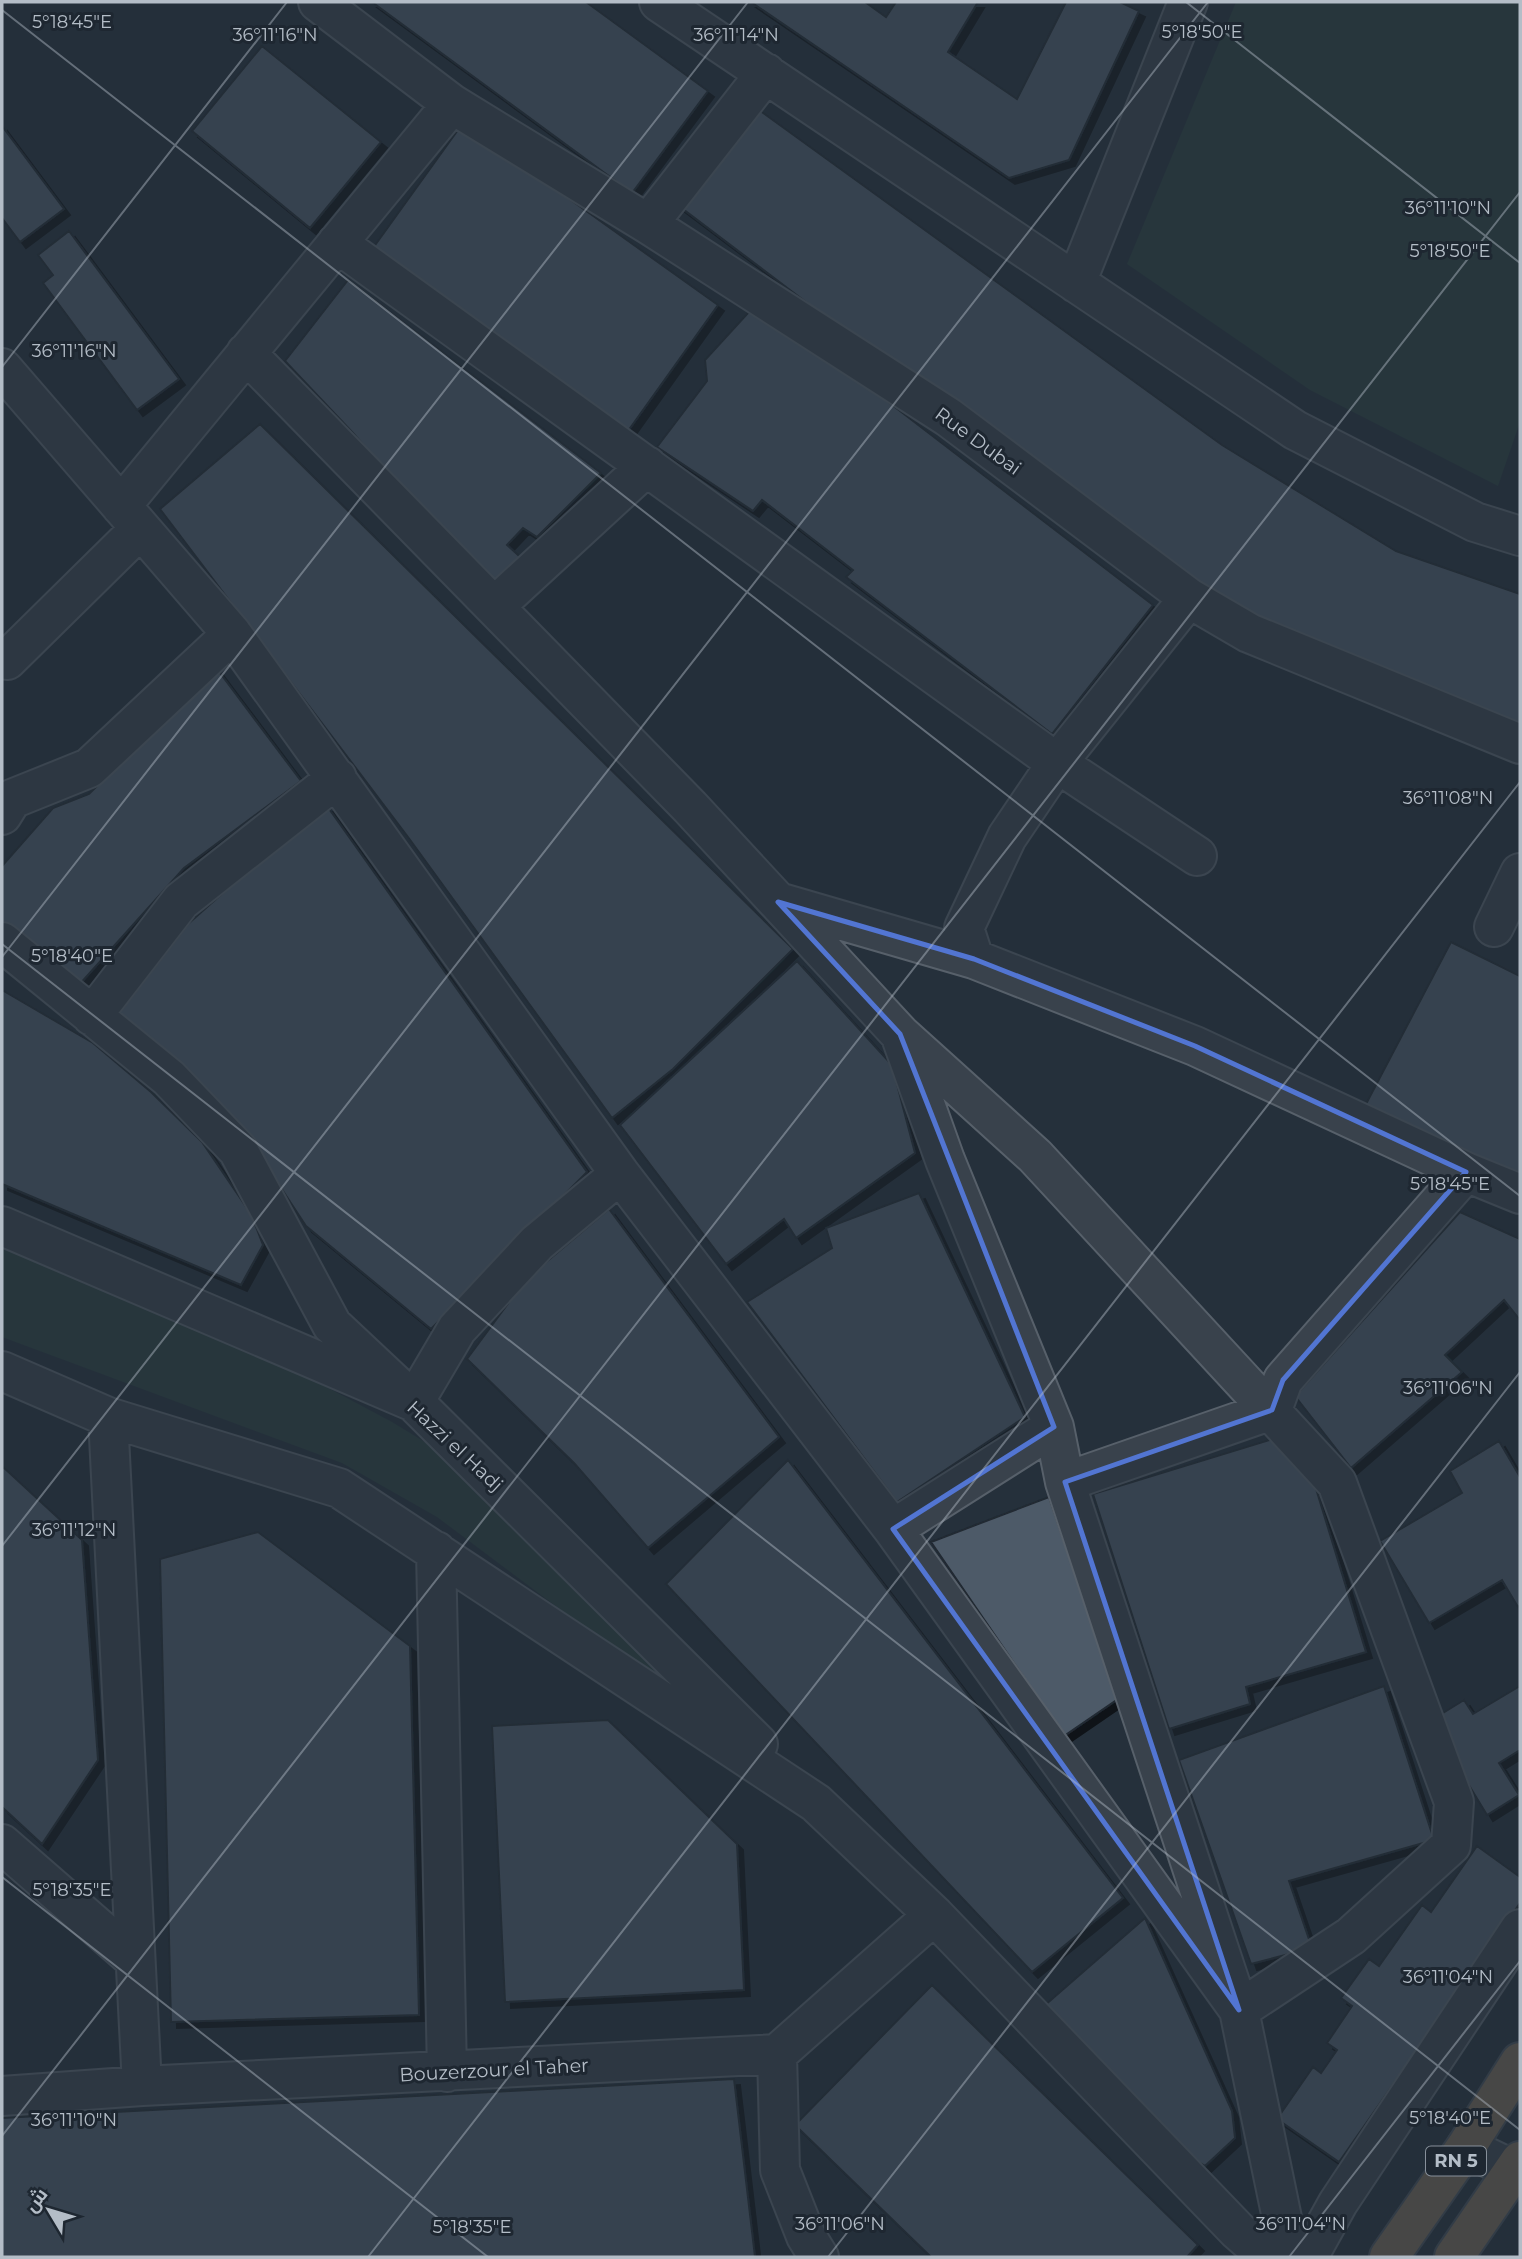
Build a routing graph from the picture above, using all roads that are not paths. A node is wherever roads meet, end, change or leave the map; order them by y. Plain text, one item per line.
1 (318, 2) edge
2 (659, 2) edge
3 (1188, 2) edge
4 (766, 73) junction
5 (452, 104) junction
6 (648, 224) junction
7 (337, 243) junction
8 (1076, 283) junction
9 (246, 353) junction
10 (2, 368) edge
11 (647, 466) junction
12 (130, 518) junction
13 (1520, 536) edge
14 (1189, 598) junction
15 (495, 606) junction
16 (232, 634) junction
17 (2, 656) edge
18 (1520, 744) edge
19 (1057, 763) junction
20 (337, 778) junction
21 (5, 802) edge
22 (1197, 856) dead end
23 (1520, 873) edge
24 (778, 902) junction
25 (1494, 927) dead end
26 (2, 942) edge
27 (974, 959) junction
28 (92, 1016) junction
29 (900, 1034) junction
30 (1466, 1172) junction
31 (620, 1174) junction
32 (1520, 1194) edge
33 (2, 1226) edge
34 (2, 1371) edge
35 (414, 1402) junction
36 (1272, 1410) junction
37 (108, 1417) junction
38 (1054, 1427) junction
39 (1065, 1482) junction
40 (893, 1529) junction
41 (436, 1551) junction
42 (816, 1803) junction
43 (2, 1844) edge
44 (934, 1914) junction
45 (1520, 1929) edge
46 (135, 1960) junction
47 (1238, 2010) junction
48 (777, 2054) junction
49 (1520, 2062) edge
50 (447, 2072) junction
51 (142, 2086) junction
52 (2, 2096) edge
53 (1466, 2147) junction
54 (1518, 2168) edge
55 (820, 2257) edge
56 (1268, 2257) edge
57 (1290, 2257) edge
58 (1308, 2257) edge
59 (1389, 2257) edge
60 (1454, 2257) edge

1 - 5 street, Rue Dubai
2 - 4 street
3 - 8 street
4 - 6 street
4 - 8 street
5 - 6 street, Rue Dubai
5 - 7 street
6 - 14 street, Rue Dubai
7 - 9 street
7 - 11 street
8 - 13 street
9 - 12 street
9 - 15 street
10 - 12 street
11 - 15 street
11 - 19 street
12 - 16 street
12 - 17 street
14 - 18 street, Rue Dubai
14 - 19 street
15 - 24 street
16 - 20 street
16 - 21 street
19 - 22 street
19 - 27 street
20 - 28 street
20 - 31 street
23 - 25 street
24 - 27 street
24 - 29 street
26 - 28 street
27 - 30 street
28 - 35 street
29 - 36 street
29 - 38 street
30 - 32 street
30 - 36 street
31 - 35 street
31 - 40 street
33 - 35 street, Hazzi el Hadj
34 - 37 street
35 - 42 street, Hazzi el Hadj
36 - 39 street
36 - 47 street
37 - 41 street
37 - 46 street
38 - 39 street
38 - 40 street
39 - 47 street
40 - 47 street
41 - 42 street
41 - 50 street
42 - 44 street
43 - 46 street
44 - 48 street
44 - 56 street
45 - 58 street
46 - 51 street
47 - 57 street
48 - 50 street, Bouzerzour el Taher
48 - 55 street
49 - 53 highway, RN 5
50 - 51 street, Bouzerzour el Taher
51 - 52 street, Bouzerzour el Taher
53 - 54 street
53 - 59 highway, RN 5
54 - 60 highway, RN 5

